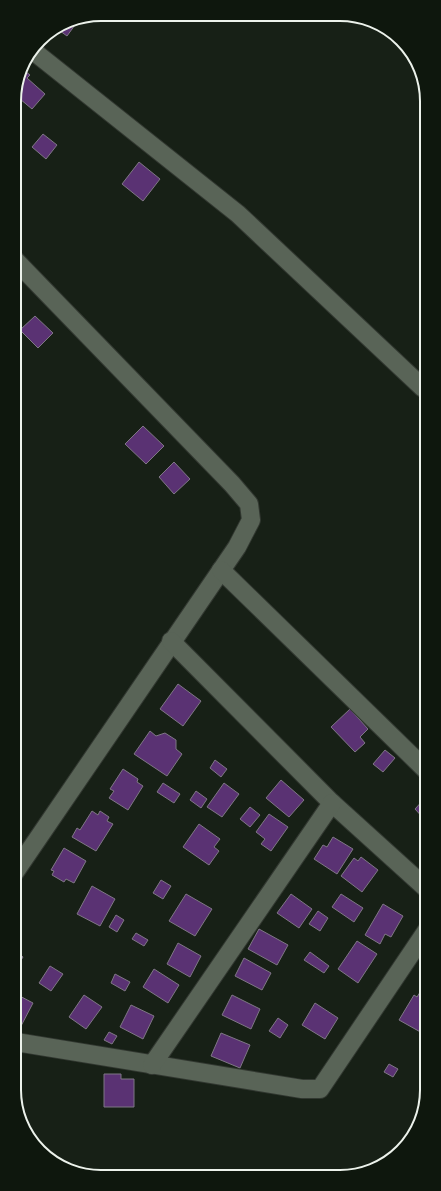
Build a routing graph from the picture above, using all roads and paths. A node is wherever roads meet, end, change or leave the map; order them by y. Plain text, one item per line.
1 (36, 53) edge
2 (21, 266) edge
3 (420, 385) edge
4 (222, 570) junction
5 (170, 642) junction
6 (420, 764) edge
7 (332, 803) junction
8 (21, 863) edge
9 (420, 884) edge
10 (420, 940) edge
11 (21, 1043) edge
12 (152, 1065) junction

1 - 3 street
2 - 4 street
4 - 5 street
4 - 6 street
5 - 7 street
5 - 8 street
7 - 9 street
7 - 12 street
10 - 12 street
11 - 12 street

